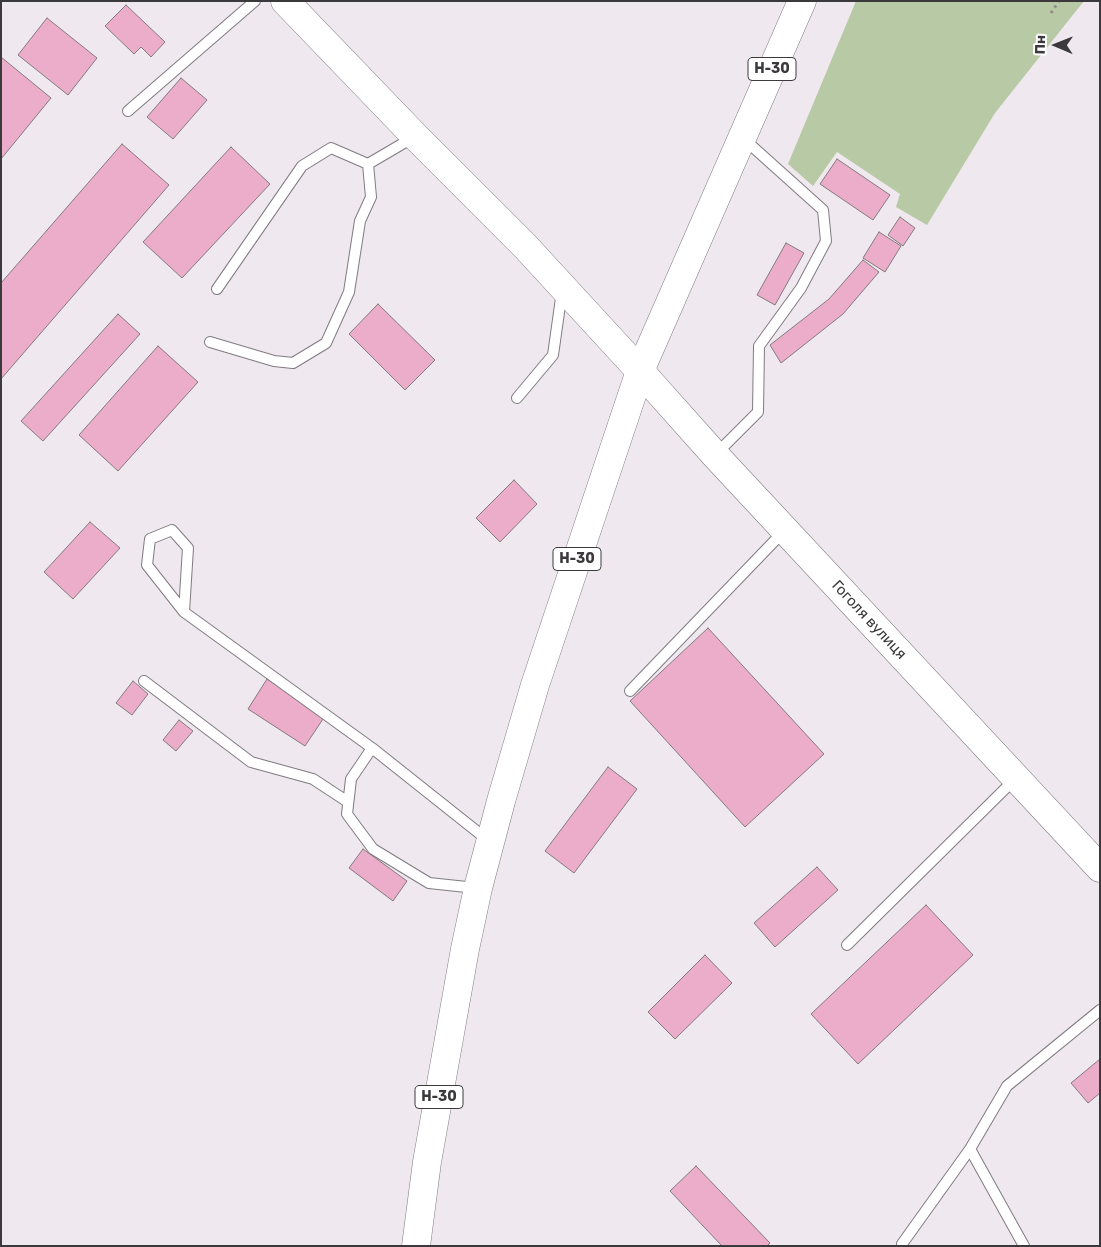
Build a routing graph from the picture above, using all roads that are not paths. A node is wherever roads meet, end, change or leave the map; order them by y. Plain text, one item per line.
1 (255, 1) edge
2 (285, 1) edge
3 (802, 1) edge
4 (128, 111) dead end
5 (415, 136) junction
6 (742, 138) junction
7 (368, 164) junction
8 (562, 288) junction
9 (217, 289) dead end
10 (210, 342) dead end
11 (640, 371) junction
12 (517, 398) dead end
13 (715, 454) junction
14 (785, 530) junction
15 (184, 612) junction
16 (144, 681) dead end
17 (630, 691) dead end
18 (372, 748) junction
19 (1016, 778) junction
20 (348, 802) junction
21 (490, 841) junction
22 (1100, 868) edge
23 (478, 888) junction
24 (847, 945) dead end
25 (1100, 1010) edge
26 (970, 1149) junction
27 (416, 1246) edge
28 (902, 1246) edge
29 (1024, 1246) edge

1 - 4 lane
2 - 5 main road, Гоголя вулиця
3 - 6 main road, Н-30
5 - 7 lane
5 - 8 main road, Гоголя вулиця
6 - 11 main road, Н-30
6 - 13 lane
7 - 9 lane
7 - 10 lane
8 - 11 main road, Гоголя вулиця
8 - 12 lane
11 - 13 main road, Гоголя вулиця
11 - 21 main road, Н-30
13 - 14 main road, Гоголя вулиця
14 - 17 lane
14 - 19 main road, Гоголя вулиця
15 - 15 lane
15 - 18 lane
16 - 20 lane
18 - 20 lane
18 - 21 lane
19 - 22 main road, Гоголя вулиця
19 - 24 lane
20 - 23 lane
21 - 23 main road, Н-30
23 - 27 main road, Н-30
25 - 26 lane
26 - 28 lane
26 - 29 lane

